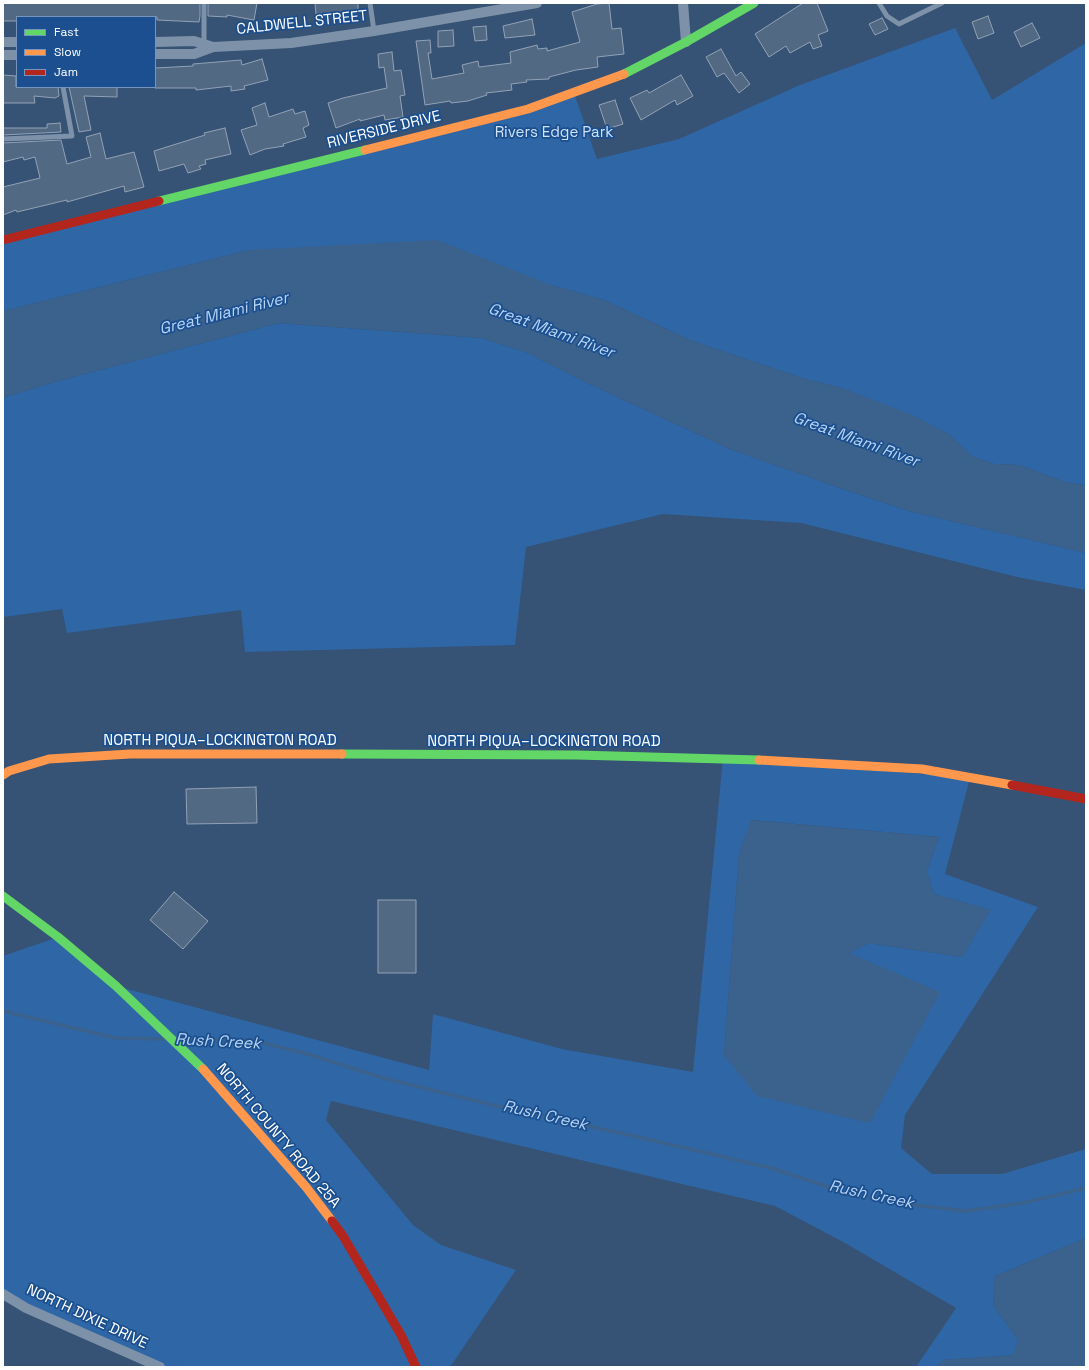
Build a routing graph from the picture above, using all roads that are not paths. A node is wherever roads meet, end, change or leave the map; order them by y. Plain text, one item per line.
1 (204, 3) edge
2 (370, 3) edge
3 (537, 3) edge
4 (683, 3) edge
5 (754, 3) edge
6 (879, 3) edge
7 (942, 3) edge
8 (374, 31) junction
9 (3, 42) edge
10 (16, 42) edge
11 (156, 42) edge
12 (686, 42) junction
13 (208, 46) junction
14 (156, 54) edge
15 (3, 55) edge
16 (16, 55) edge
17 (62, 88) edge
18 (3, 139) edge
19 (3, 240) edge
20 (3, 775) edge
21 (1086, 799) edge
22 (3, 896) edge
23 (3, 1294) edge
24 (160, 1367) edge
25 (416, 1367) edge

1 - 13 lane
2 - 8 lane
3 - 8 street, CALDWELL STREET
4 - 12 street
5 - 12 main road, RIVERSIDE DRIVE
6 - 7 lane
8 - 13 street, CALDWELL STREET
9 - 10 street
11 - 13 street, CALDWELL STREET
12 - 19 main road, RIVERSIDE DRIVE
13 - 14 street, CALDWELL STREET
15 - 16 street
17 - 18 lane
20 - 21 main road, NORTH PIQUA–LOCKINGTON ROAD
22 - 25 main road, NORTH COUNTY ROAD 25A
23 - 24 street, NORTH DIXIE DRIVE

